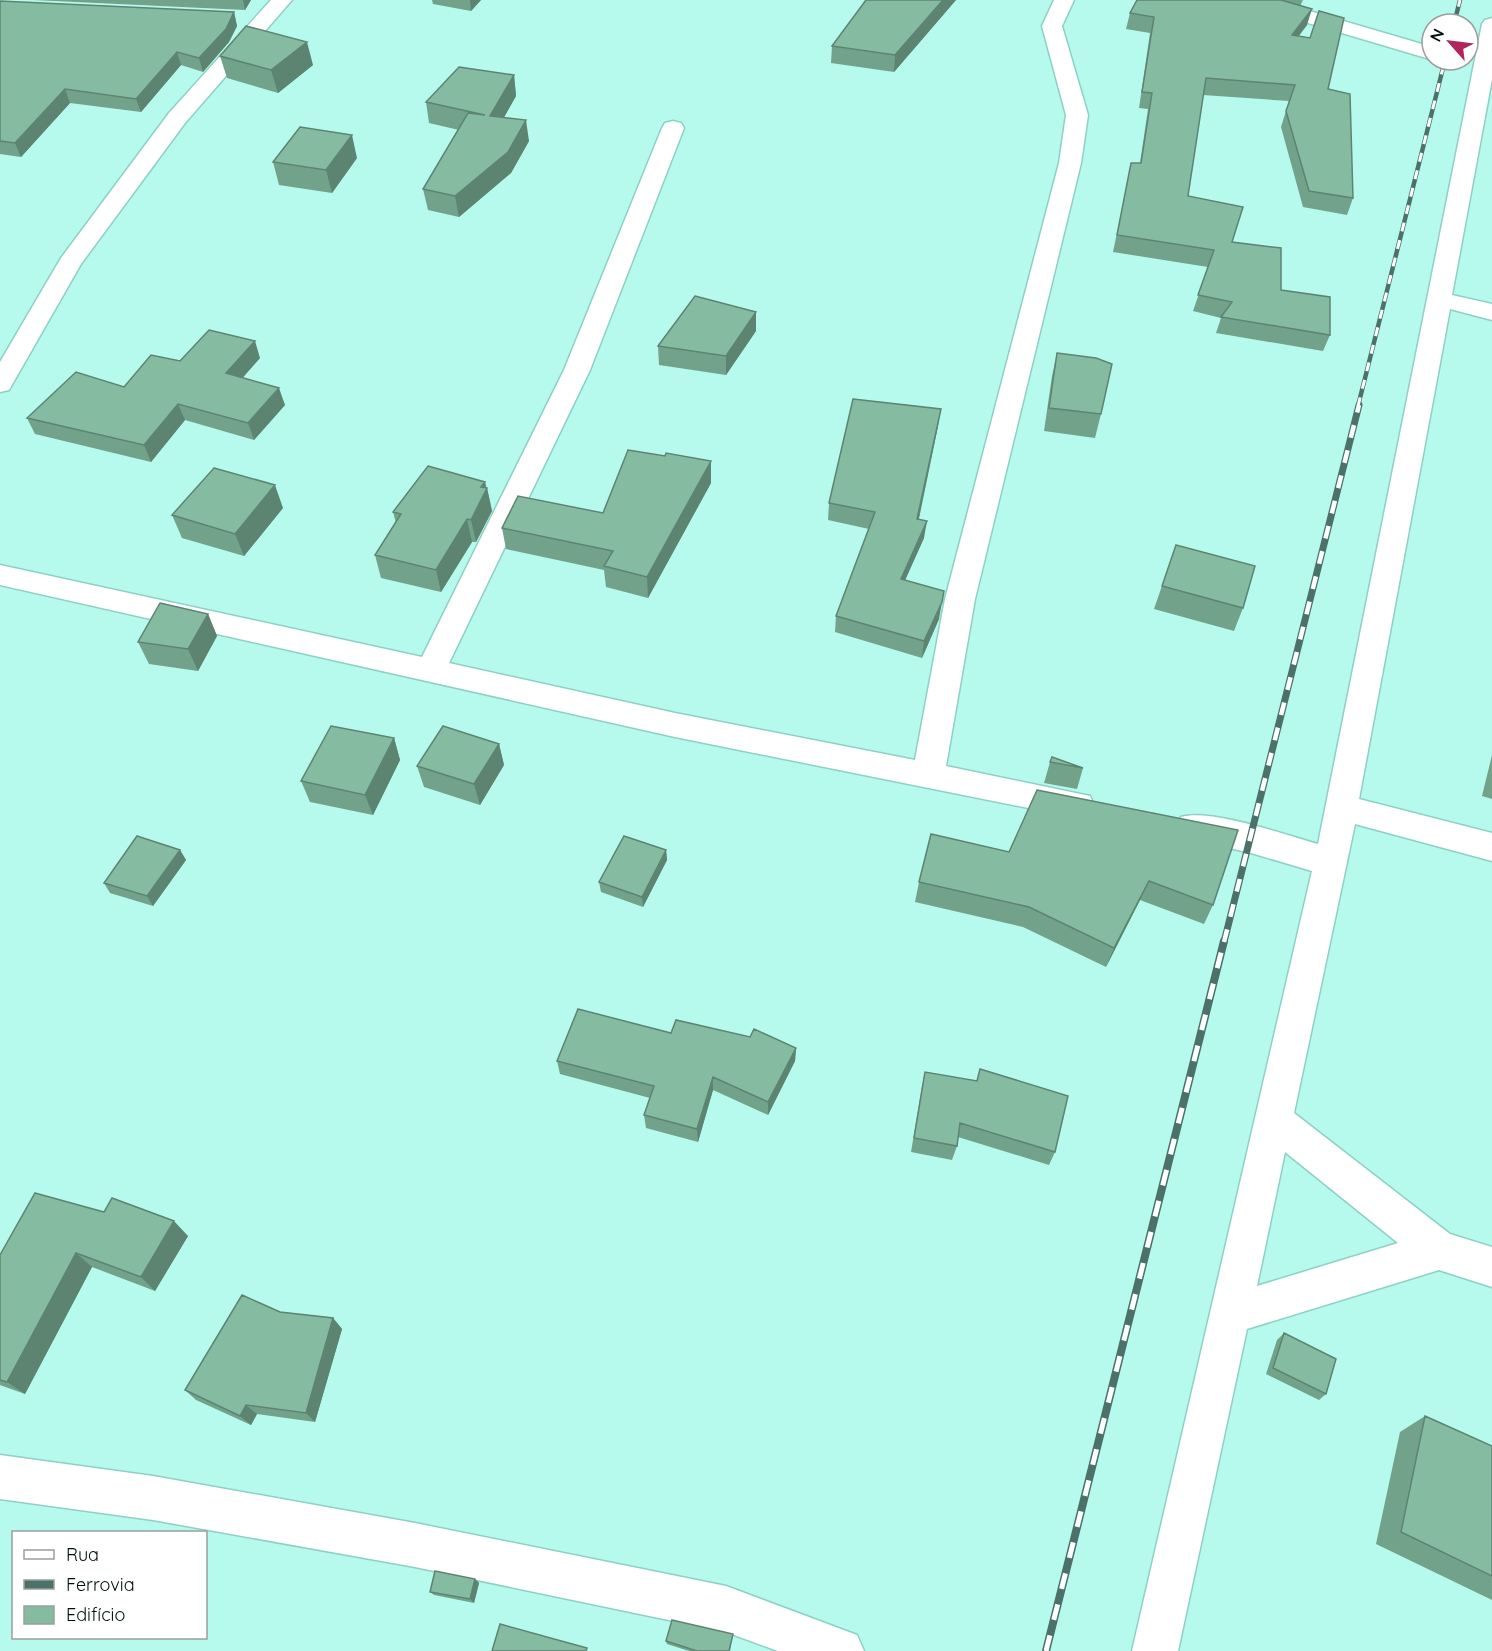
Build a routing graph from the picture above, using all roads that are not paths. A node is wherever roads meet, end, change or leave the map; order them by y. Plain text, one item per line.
1 (282, 0) edge
2 (1064, 0) edge
3 (1251, 0) edge
4 (1311, 8) edge
5 (241, 18) dead end
6 (264, 19) junction
7 (1492, 24) edge
8 (1420, 49) edge
9 (1478, 73) edge
10 (673, 128) dead end
11 (1438, 299) junction
12 (1492, 312) edge
13 (0, 384) edge
14 (0, 575) edge
15 (430, 671) junction
16 (928, 775) junction
17 (1341, 807) junction
18 (1101, 809) edge
19 (1170, 823) edge
20 (1492, 847) edge
21 (1331, 862) junction
22 (1274, 1120) junction
23 (1439, 1250) junction
24 (1492, 1267) edge
25 (1230, 1314) junction
26 (0, 1477) edge
27 (841, 1651) edge
28 (1155, 1651) edge

1 - 6 street
2 - 16 street
3 - 4 street
4 - 8 street
5 - 6 street
6 - 13 street
7 - 9 street
9 - 11 street
10 - 15 street
11 - 12 street
11 - 17 street
14 - 15 street
15 - 16 street
16 - 18 street
17 - 20 street
17 - 21 street
19 - 21 street
21 - 22 street
22 - 23 street
22 - 25 street
23 - 24 street
23 - 25 street
25 - 28 street
26 - 27 street

